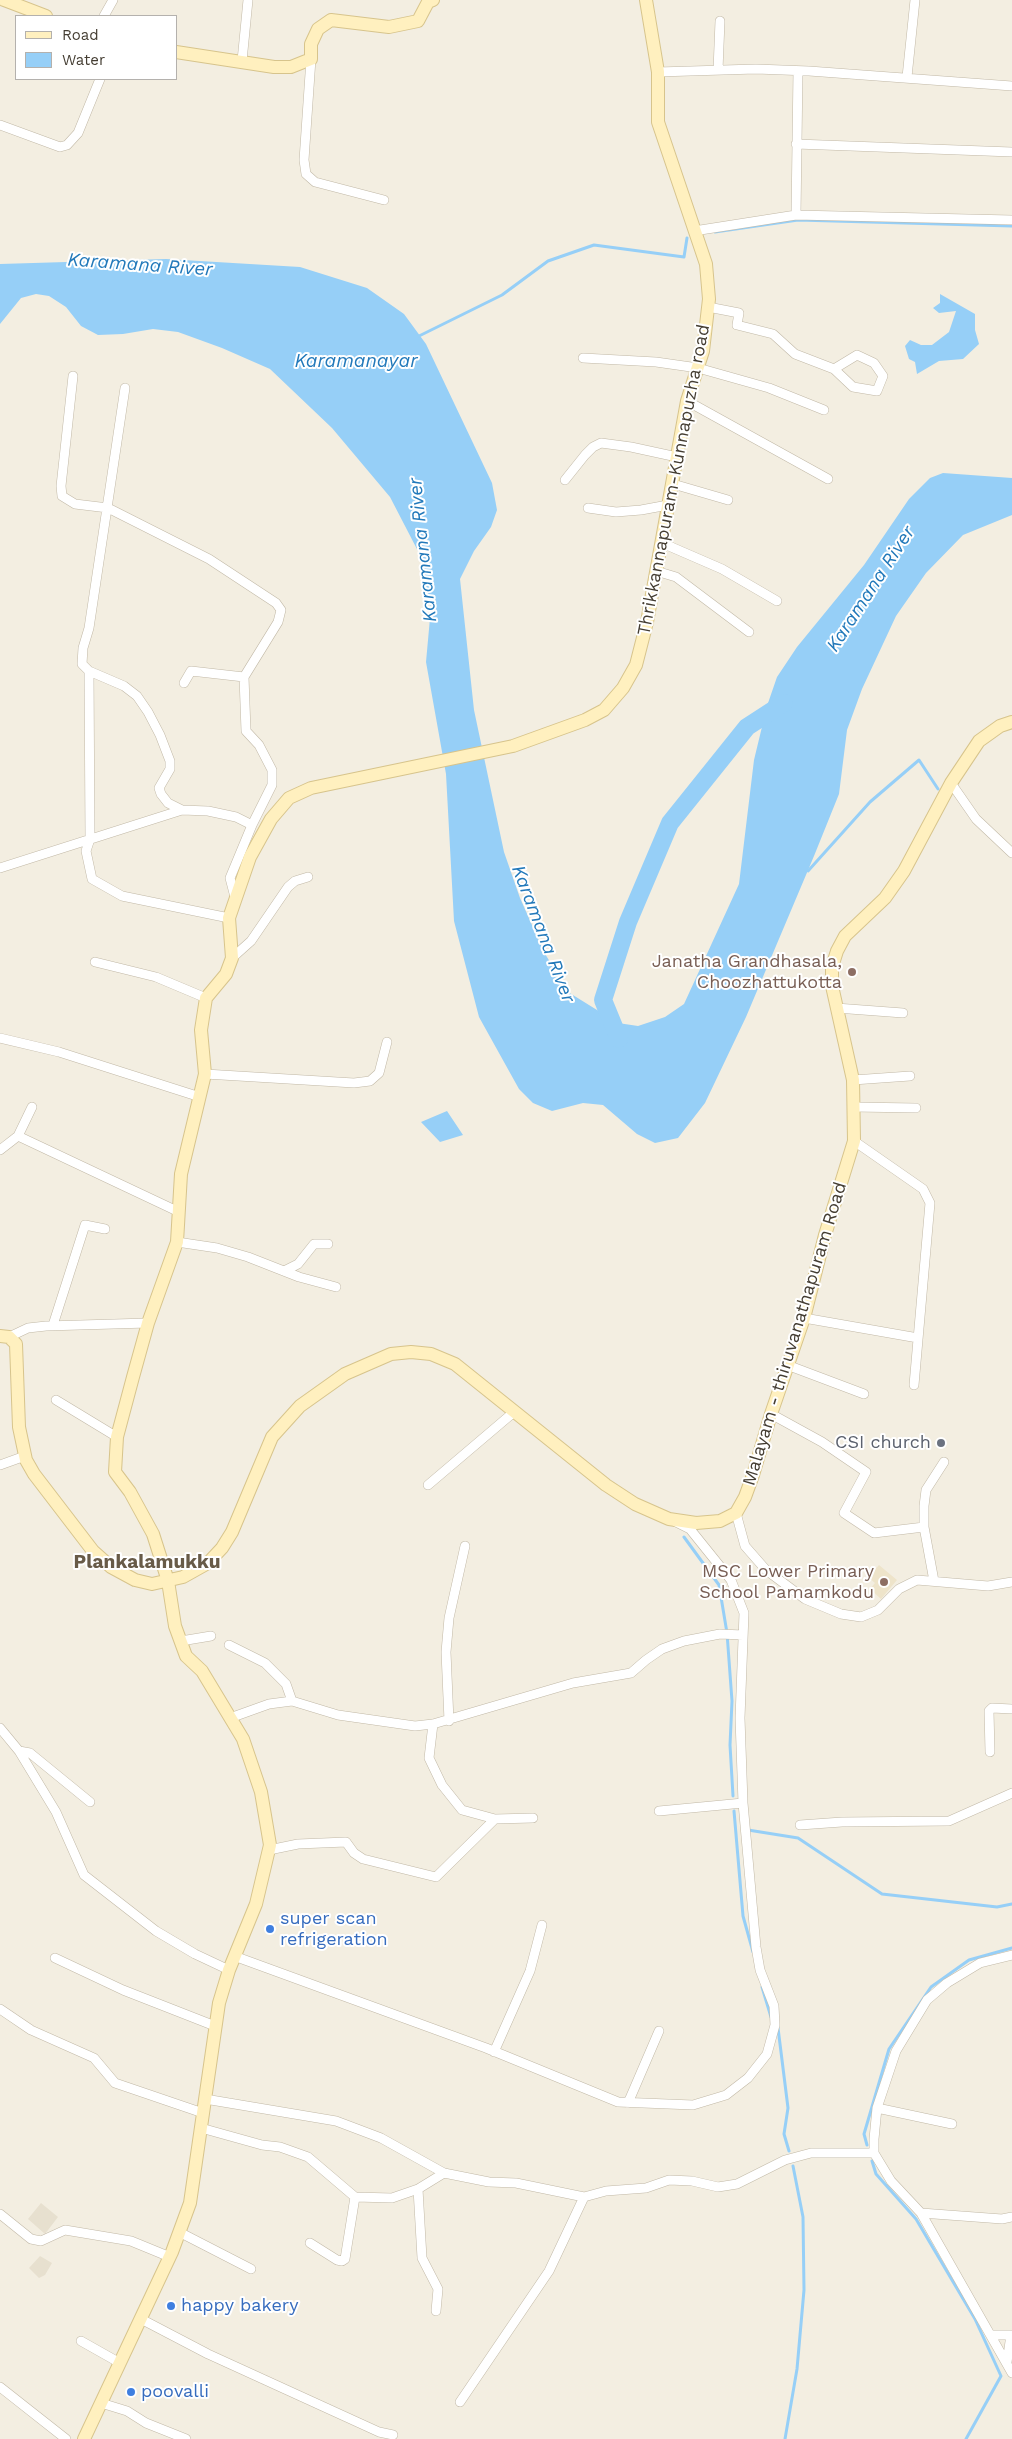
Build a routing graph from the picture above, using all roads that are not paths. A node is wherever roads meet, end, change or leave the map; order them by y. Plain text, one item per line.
1 (4, 0) edge
2 (113, 0) edge
3 (248, 0) edge
4 (646, 0) edge
5 (914, 0) edge
6 (429, 1) edge
7 (30, 5) edge
8 (45, 15) edge
9 (105, 15) edge
10 (720, 21) dead end
11 (178, 52) edge
12 (312, 59) junction
13 (242, 61) junction
14 (718, 70) junction
15 (798, 71) junction
16 (658, 72) junction
17 (907, 77) junction
18 (100, 80) edge
19 (1012, 86) edge
20 (0, 125) edge
21 (796, 144) junction
22 (1012, 152) edge
23 (384, 200) dead end
24 (796, 214) junction
25 (1012, 220) edge
26 (694, 231) junction
27 (708, 307) junction
28 (583, 358) dead end
29 (698, 368) junction
30 (834, 369) junction
31 (73, 376) dead end
32 (125, 388) dead end
33 (687, 401) junction
34 (824, 410) dead end
35 (677, 457) junction
36 (828, 479) dead end
37 (565, 480) dead end
38 (673, 484) junction
39 (728, 500) dead end
40 (668, 505) junction
41 (108, 508) junction
42 (588, 508) dead end
43 (662, 543) junction
44 (656, 572) junction
45 (777, 601) dead end
46 (749, 632) dead end
47 (89, 671) junction
48 (244, 677) junction
49 (184, 683) dead end
50 (1012, 722) edge
51 (951, 783) junction
52 (182, 810) junction
53 (252, 825) junction
54 (90, 839) junction
55 (1012, 853) edge
56 (0, 868) edge
57 (308, 877) dead end
58 (235, 897) junction
59 (229, 918) junction
60 (232, 958) junction
61 (95, 962) dead end
62 (206, 998) junction
63 (836, 1008) junction
64 (903, 1013) dead end
65 (0, 1038) edge
66 (387, 1042) dead end
67 (205, 1074) junction
68 (910, 1076) dead end
69 (852, 1080) junction
70 (200, 1097) junction
71 (32, 1107) dead end
72 (854, 1108) junction
73 (916, 1108) dead end
74 (18, 1136) junction
75 (854, 1141) junction
76 (0, 1150) edge
77 (178, 1211) junction
78 (105, 1229) dead end
79 (177, 1242) junction
80 (328, 1244) dead end
81 (284, 1271) junction
82 (336, 1287) dead end
83 (804, 1318) junction
84 (148, 1323) junction
85 (53, 1325) junction
86 (5, 1336) edge
87 (918, 1338) junction
88 (787, 1365) junction
89 (914, 1385) dead end
90 (864, 1394) dead end
91 (56, 1400) dead end
92 (514, 1412) junction
93 (771, 1414) junction
94 (117, 1437) junction
95 (25, 1456) junction
96 (944, 1462) dead end
97 (0, 1465) edge
98 (428, 1485) dead end
99 (736, 1514) junction
100 (669, 1519) junction
101 (924, 1527) junction
102 (465, 1546) dead end
103 (168, 1581) junction
104 (934, 1581) junction
105 (1012, 1582) edge
106 (743, 1635) junction
107 (211, 1636) dead end
108 (181, 1641) junction
109 (229, 1645) dead end
110 (292, 1701) junction
111 (1012, 1709) edge
112 (230, 1718) junction
113 (449, 1721) junction
114 (433, 1724) junction
115 (0, 1728) edge
116 (19, 1751) junction
117 (990, 1752) dead end
118 (1012, 1793) edge
119 (90, 1802) dead end
120 (743, 1803) junction
121 (659, 1811) dead end
122 (533, 1818) dead end
123 (495, 1819) junction
124 (800, 1825) dead end
125 (269, 1850) junction
126 (542, 1925) dead end
127 (1012, 1955) edge
128 (234, 1956) junction
129 (55, 1958) dead end
130 (229, 1970) junction
131 (0, 2009) edge
132 (215, 2026) junction
133 (659, 2031) dead end
134 (494, 2052) junction
135 (205, 2099) junction
136 (628, 2103) junction
137 (877, 2108) junction
138 (203, 2113) junction
139 (952, 2124) dead end
140 (201, 2128) junction
141 (874, 2153) junction
142 (444, 2173) junction
143 (418, 2189) junction
144 (355, 2197) junction
145 (584, 2197) junction
146 (921, 2213) junction
147 (0, 2214) edge
148 (1012, 2217) edge
149 (181, 2233) junction
150 (310, 2243) dead end
151 (170, 2257) junction
152 (251, 2269) dead end
153 (436, 2312) dead end
154 (141, 2319) junction
155 (992, 2335) junction
156 (1011, 2335) edge
157 (82, 2341) dead end
158 (1007, 2362) junction
159 (120, 2363) junction
160 (1012, 2373) edge
161 (0, 2387) edge
162 (460, 2402) dead end
163 (101, 2404) junction
164 (393, 2435) dead end
165 (66, 2439) edge
166 (84, 2439) edge
167 (186, 2439) edge

1 - 7 street
2 - 9 street
3 - 13 street
4 - 16 street, Thrikkannapuram-Kunnapuzha road
5 - 17 street
6 - 12 street
7 - 8 street
10 - 14 street
11 - 13 street
12 - 13 street
12 - 23 street
14 - 15 street
14 - 16 street
15 - 17 street
15 - 21 street
16 - 26 street, Thrikkannapuram-Kunnapuzha road
17 - 19 street
18 - 20 street
21 - 22 street
21 - 24 street
24 - 25 street
24 - 26 street
26 - 27 street, Thrikkannapuram-Kunnapuzha road
27 - 29 street, Thrikkannapuram-Kunnapuzha road
27 - 30 street
28 - 29 street
29 - 33 street, Thrikkannapuram-Kunnapuzha road
29 - 34 street
30 - 30 street
31 - 41 street
32 - 41 street
33 - 35 street, Thrikkannapuram-Kunnapuzha road
33 - 36 street
35 - 37 street
35 - 38 street, Thrikkannapuram-Kunnapuzha road
38 - 39 street
38 - 40 street, Thrikkannapuram-Kunnapuzha road
40 - 42 street
40 - 43 street, Thrikkannapuram-Kunnapuzha road
41 - 47 street
41 - 48 street
43 - 44 street, Thrikkannapuram-Kunnapuzha road
43 - 45 street
44 - 46 street
44 - 58 street, Thrikkannapuram-Kunnapuzha road
47 - 52 street
47 - 54 street
48 - 49 street
48 - 53 street
50 - 51 street, Malayam - thiruvanathapuram Road
51 - 55 street
51 - 63 street, Malayam - thiruvanathapuram Road
52 - 53 street
52 - 54 street
53 - 58 street
54 - 56 street
54 - 59 street
57 - 60 street
58 - 59 street, Thrikkannapuram-Kunnapuzha road
59 - 60 street
60 - 62 street
61 - 62 street
62 - 67 street
63 - 64 street
63 - 69 street, Malayam - thiruvanathapuram Road
65 - 70 street
66 - 67 street
67 - 70 street
68 - 69 street
69 - 72 street, Malayam - thiruvanathapuram Road
70 - 77 street
71 - 74 street
72 - 73 street
72 - 75 street, Malayam - thiruvanathapuram Road
74 - 76 street
74 - 77 street
75 - 83 street, Malayam - thiruvanathapuram Road
75 - 87 street
77 - 79 street
78 - 85 street
79 - 81 street
79 - 84 street
80 - 81 street
81 - 82 street
83 - 87 street
83 - 88 street, Malayam - thiruvanathapuram Road
84 - 85 street
84 - 94 street
85 - 86 street
86 - 95 street
87 - 89 street
88 - 90 street
88 - 93 street, Malayam - thiruvanathapuram Road
91 - 94 street
92 - 98 street
92 - 100 street
92 - 103 street
93 - 99 street, Malayam - thiruvanathapuram Road
93 - 101 street
94 - 103 street
95 - 97 street
95 - 103 street
96 - 101 street
99 - 100 street
99 - 104 street
100 - 106 street
101 - 104 street
102 - 113 street
103 - 108 street
104 - 105 street
106 - 113 street
106 - 120 street
107 - 108 street
108 - 112 street
109 - 110 street
110 - 112 street
110 - 114 street
111 - 117 street
112 - 125 street
113 - 114 street
114 - 123 street
115 - 116 street
116 - 119 street
116 - 130 street
118 - 124 street
120 - 121 street
120 - 136 street
122 - 123 street
123 - 125 street
125 - 128 street
126 - 134 street
127 - 137 street
128 - 130 street
128 - 134 street
129 - 132 street
130 - 132 street
131 - 138 street
132 - 135 street
133 - 136 street
134 - 136 street
135 - 138 street
135 - 142 street
137 - 139 street
137 - 141 street
138 - 140 street
140 - 144 street
140 - 149 street
141 - 145 street
141 - 146 street
142 - 143 street
142 - 145 street
143 - 144 street
143 - 153 street
144 - 150 street
145 - 162 street
146 - 148 street
146 - 155 street
147 - 151 street
149 - 151 street
149 - 152 street
151 - 154 street
154 - 159 street
154 - 164 street
155 - 156 street
155 - 158 street
156 - 158 street
157 - 159 street
158 - 160 street
159 - 163 street
161 - 165 street
163 - 166 street
163 - 167 street

